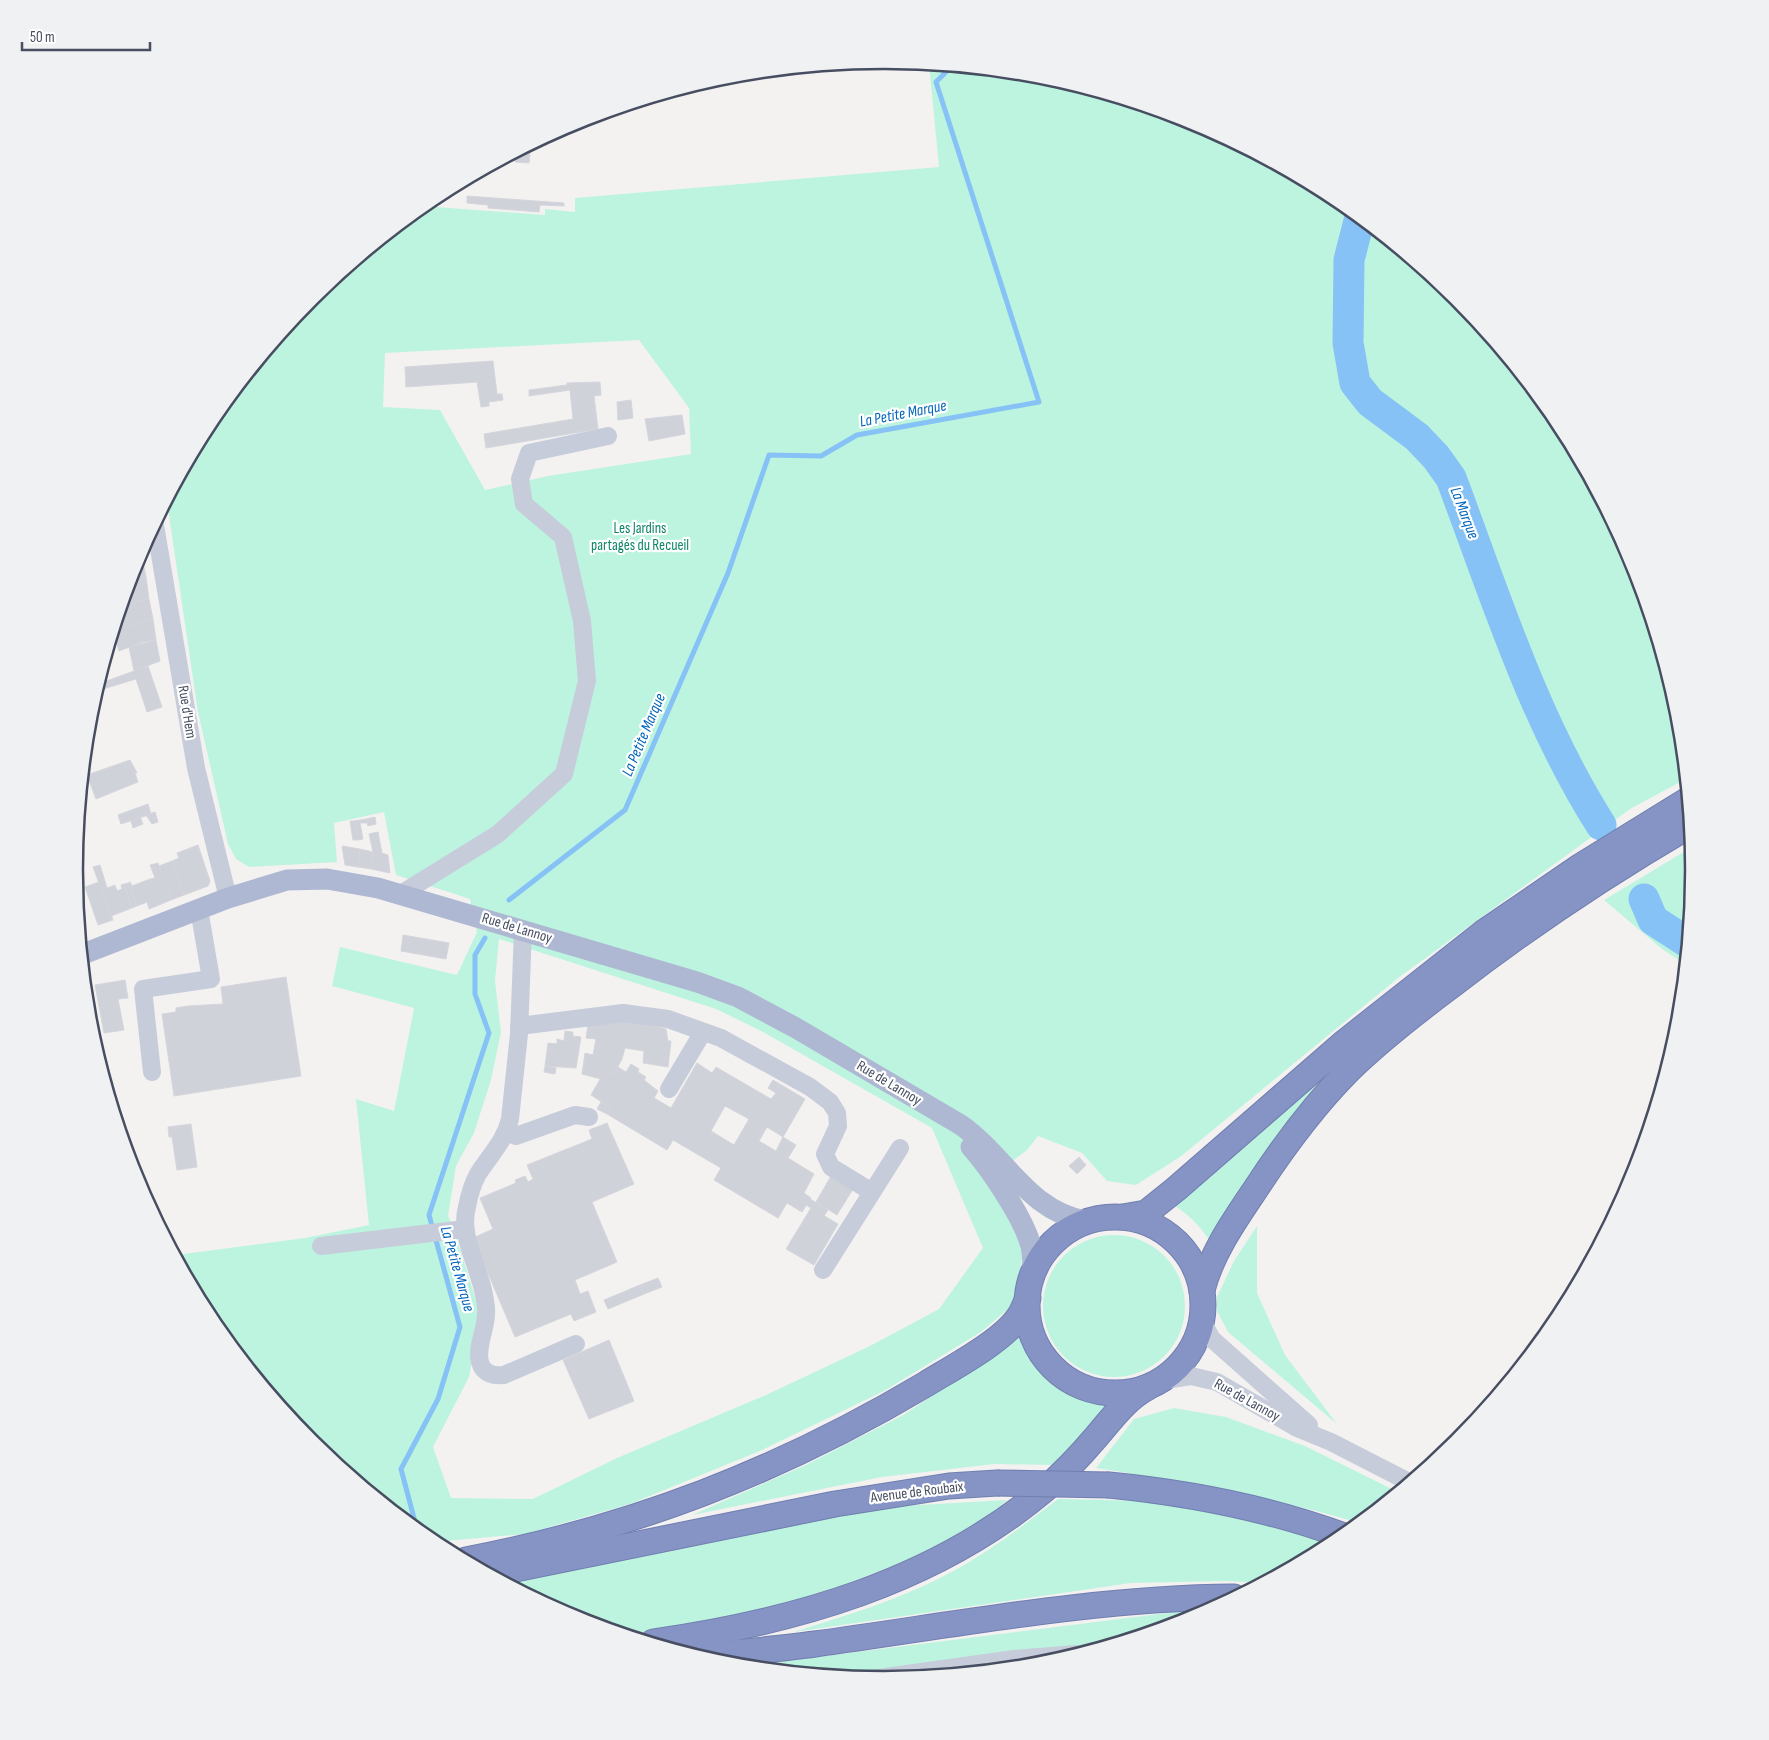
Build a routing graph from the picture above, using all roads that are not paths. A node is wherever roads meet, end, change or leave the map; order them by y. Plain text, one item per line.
1 (608, 436) dead end
2 (157, 536) edge
3 (1683, 803) edge
4 (1684, 828) edge
5 (401, 894) junction
6 (228, 898) junction
7 (199, 909) junction
8 (523, 930) junction
9 (88, 952) edge
10 (519, 1026) junction
11 (703, 1032) junction
12 (152, 1072) dead end
13 (669, 1089) dead end
14 (932, 1108) junction
15 (589, 1117) dead end
16 (507, 1132) junction
17 (900, 1148) dead end
18 (872, 1192) junction
19 (1123, 1217) junction
20 (1086, 1222) junction
21 (457, 1230) junction
22 (321, 1246) dead end
23 (823, 1270) dead end
24 (1033, 1273) junction
25 (1202, 1290) junction
26 (1028, 1298) junction
27 (1202, 1322) junction
28 (576, 1344) dead end
29 (1153, 1384) junction
30 (1331, 1442) junction
31 (1404, 1479) edge
32 (1335, 1533) edge
33 (474, 1558) edge
34 (500, 1572) edge
35 (1220, 1597) edge
36 (665, 1640) edge
37 (721, 1654) edge
38 (1030, 1658) edge
39 (935, 1670) edge

1 - 5 street
2 - 6 street, Rue d'Hem
3 - 19 highway
4 - 25 highway
5 - 6 main road, Rue de Lannoy
5 - 8 main road, Rue de Lannoy
6 - 7 main road, Rue de Lannoy
7 - 9 main road, Rue de Lannoy
7 - 12 street
8 - 10 street
8 - 14 main road, Rue de Lannoy
10 - 11 street
10 - 16 street
11 - 13 street
11 - 18 street
14 - 20 main road, Rue de Lannoy
14 - 24 main road, Rue de Lannoy
15 - 16 street
16 - 21 street
17 - 18 street
18 - 23 street
19 - 20 highway
19 - 25 highway
20 - 24 highway
21 - 22 street
21 - 28 street
24 - 26 highway
25 - 27 highway
26 - 29 highway
26 - 33 highway
27 - 29 highway
27 - 30 street, Rue de Lannoy
29 - 30 street, Rue de Lannoy
29 - 36 highway
30 - 31 street, Rue de Lannoy
32 - 34 highway, Avenue de Roubaix, bridge
35 - 37 highway
38 - 39 street

